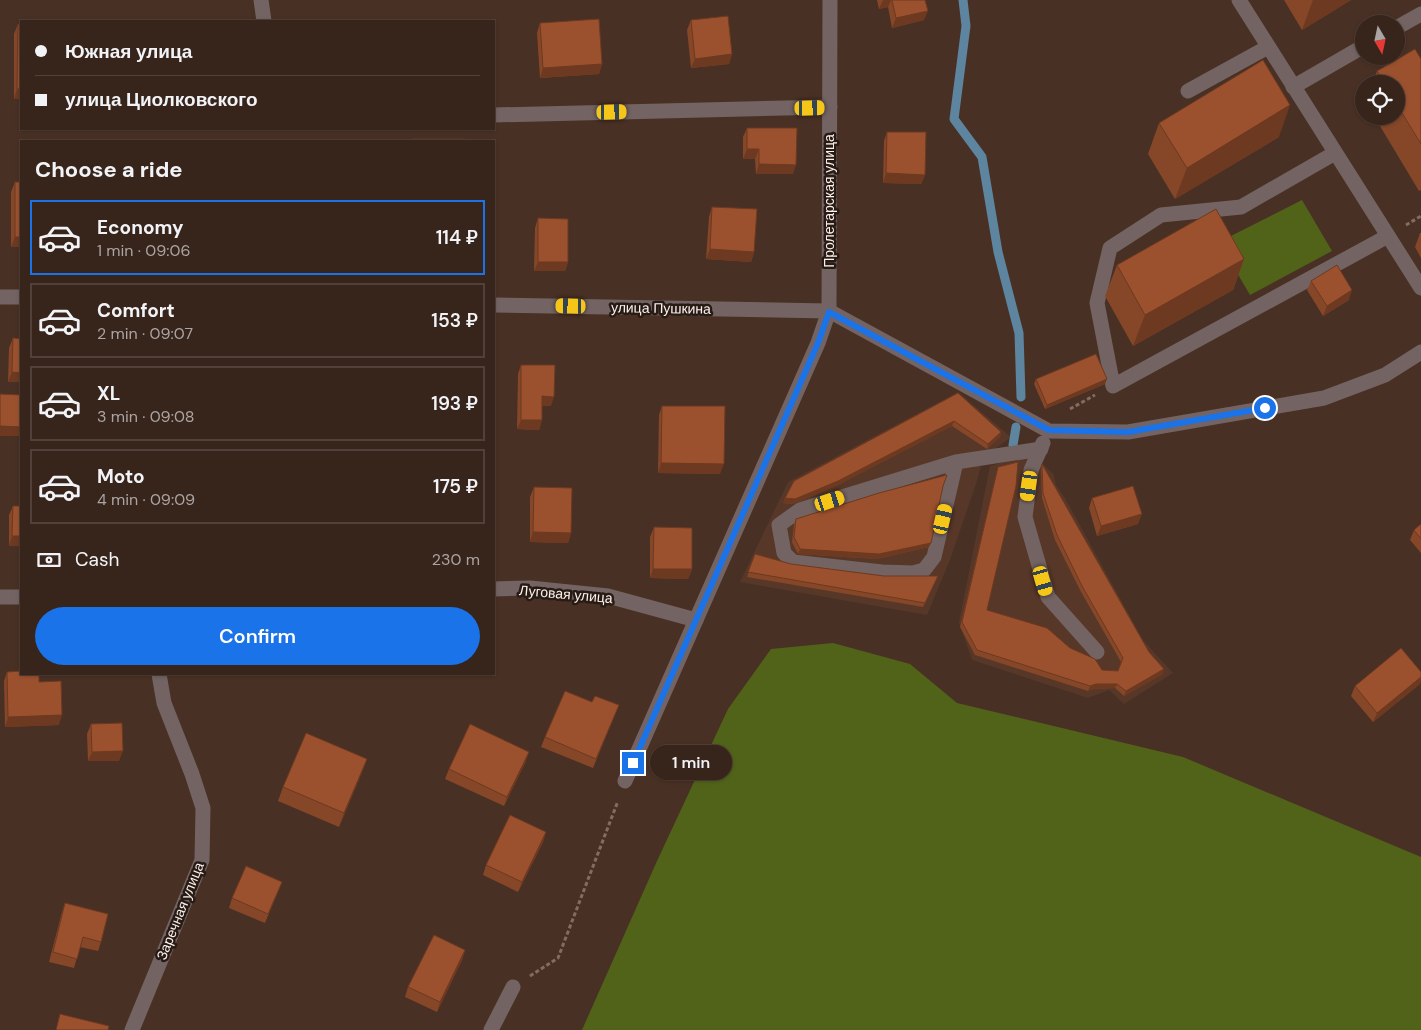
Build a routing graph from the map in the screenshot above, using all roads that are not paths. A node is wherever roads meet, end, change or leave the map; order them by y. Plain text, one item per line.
1 (261, 0) edge
2 (830, 0) edge
3 (1239, 0) edge
4 (1421, 14) edge
5 (264, 20) edge
6 (1405, 23) edge
7 (1268, 47) junction
8 (1355, 51) edge
9 (1293, 87) junction
10 (1188, 91) dead end
11 (830, 107) junction
12 (495, 115) edge
13 (1335, 153) junction
14 (1388, 236) junction
15 (1421, 288) edge
16 (0, 297) edge
17 (20, 298) edge
18 (495, 305) edge
19 (829, 312) junction
20 (1421, 352) edge
21 (1043, 428) junction
22 (1040, 449) junction
23 (956, 462) junction
24 (495, 589) edge
25 (0, 596) edge
26 (20, 597) edge
27 (696, 620) junction
28 (1097, 652) dead end
29 (159, 675) edge
30 (625, 781) road end
31 (512, 987) road end
32 (132, 1030) edge
33 (491, 1030) edge

1 - 5 street
2 - 11 street, Пролетарская улица
3 - 7 street
4 - 6 street
7 - 9 street
7 - 10 street
8 - 9 street
9 - 13 street
11 - 12 street
11 - 19 street, Пролетарская улица
13 - 14 street
13 - 14 street
14 - 15 street
16 - 17 street
18 - 19 street, улица Пушкина
19 - 21 street
19 - 27 street, Пролетарская улица
20 - 21 street
21 - 22 street
22 - 23 street
22 - 28 street
23 - 23 street
24 - 27 street, Луговая улица
25 - 26 street
27 - 30 street, Пролетарская улица
29 - 32 street, Заречная улица
31 - 33 street

